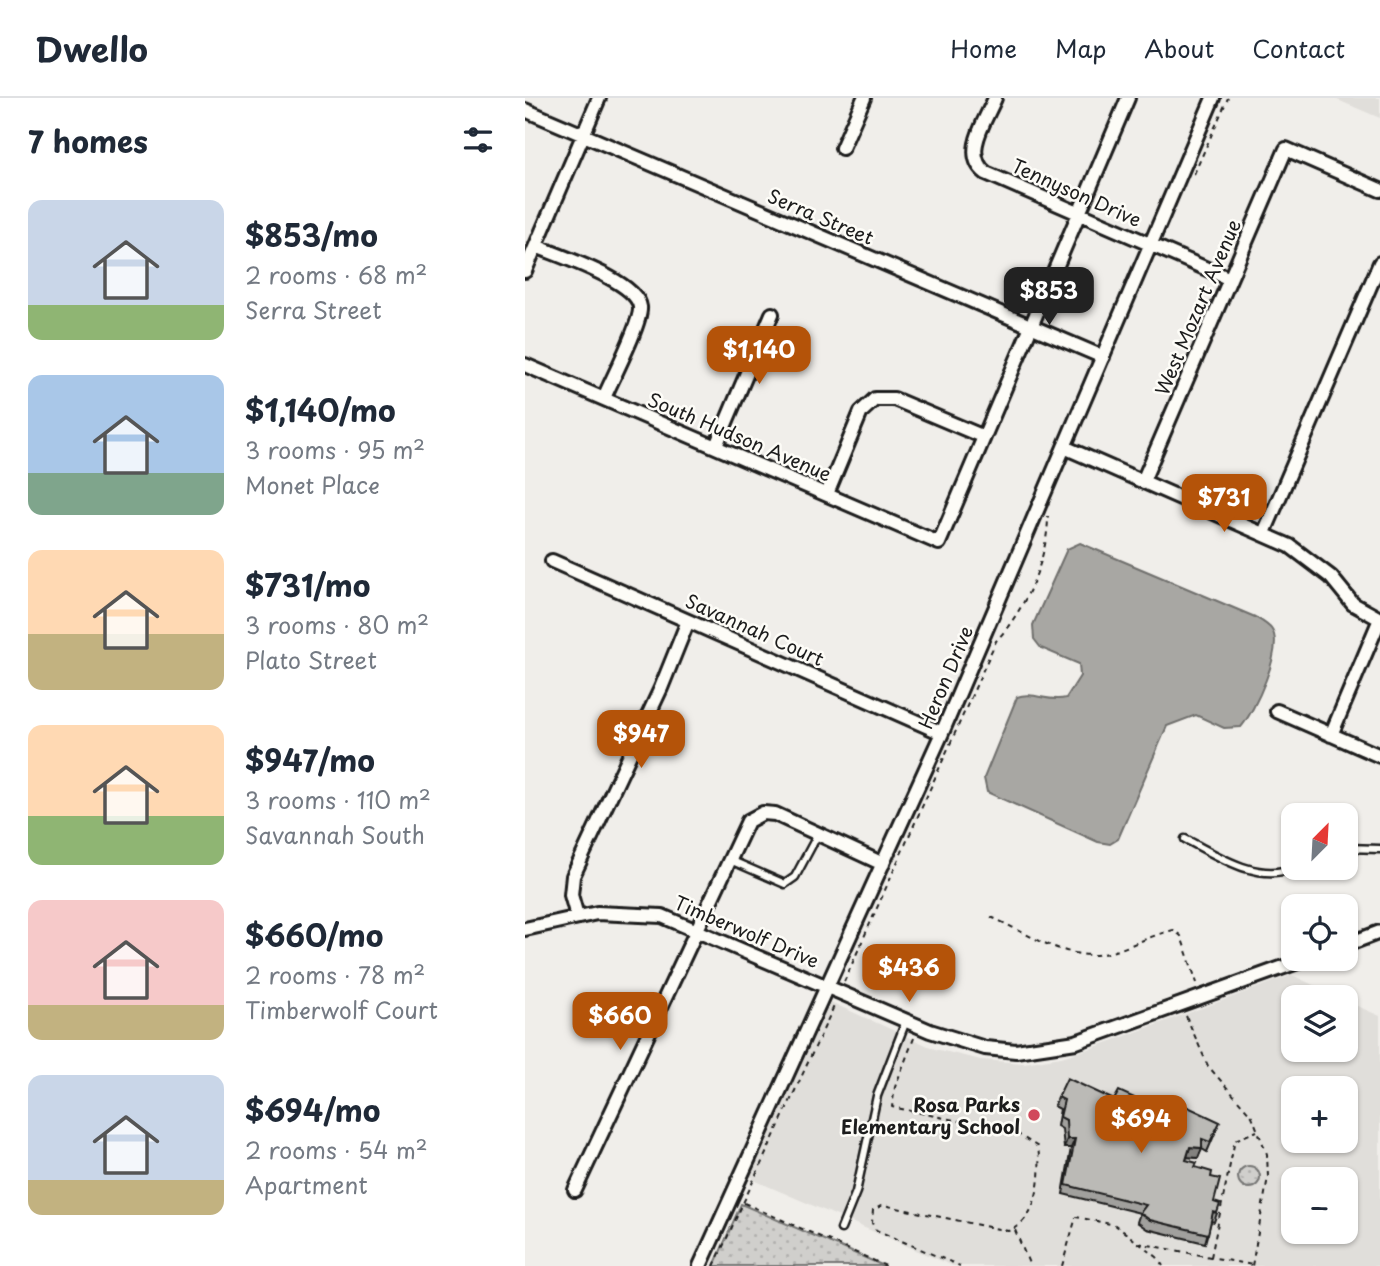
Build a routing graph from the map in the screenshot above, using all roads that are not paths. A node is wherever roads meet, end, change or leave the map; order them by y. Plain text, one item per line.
1 (599, 98) edge
2 (864, 98) edge
3 (995, 98) edge
4 (1128, 98) edge
5 (1213, 98) edge
6 (525, 110) edge
7 (583, 135) junction
8 (842, 148) dead end
9 (1380, 190) edge
10 (1079, 214) junction
11 (1150, 245) junction
12 (536, 246) junction
13 (1380, 263) edge
14 (525, 271) edge
15 (1230, 279) junction
16 (772, 314) dead end
17 (1031, 326) junction
18 (1103, 357) junction
19 (525, 365) edge
20 (604, 398) junction
21 (984, 437) junction
22 (716, 446) junction
23 (1064, 446) junction
24 (1143, 481) junction
25 (827, 494) junction
26 (1264, 533) junction
27 (552, 561) dead end
28 (1380, 619) edge
29 (688, 621) junction
30 (1277, 711) dead end
31 (942, 733) junction
32 (1331, 735) junction
33 (1380, 756) edge
34 (817, 834) junction
35 (1185, 839) dead end
36 (1358, 848) edge
37 (1380, 849) edge
38 (727, 859) junction
39 (883, 864) junction
40 (1281, 872) edge
41 (577, 916) junction
42 (696, 928) junction
43 (525, 929) edge
44 (1380, 932) edge
45 (1358, 940) edge
46 (1281, 968) edge
47 (828, 987) junction
48 (907, 1021) junction
49 (575, 1190) dead end
50 (841, 1229) dead end
51 (700, 1266) edge

1 - 7 street
2 - 8 street
3 - 10 street, Tennyson Drive
4 - 10 street
5 - 11 street, Heron Drive
6 - 7 street, Serra Street
7 - 12 street
7 - 17 street, Serra Street
9 - 15 street, West Mozart Avenue
10 - 11 street, Tennyson Drive
10 - 17 street
11 - 15 street, Tennyson Drive
11 - 18 street, Heron Drive
12 - 14 street
12 - 20 street
13 - 26 street
15 - 24 street, West Mozart Avenue
16 - 22 street
17 - 18 street, Serra Street
17 - 21 street
18 - 23 street, Heron Drive
19 - 20 street, South Hudson Avenue
20 - 22 street, South Hudson Avenue
21 - 25 street
21 - 25 street, South Hudson Avenue
22 - 25 street, South Hudson Avenue
23 - 24 street
23 - 31 street, Heron Drive
24 - 26 street
26 - 28 street
27 - 29 street, Savannah Court
28 - 32 street
29 - 31 street, Savannah Court
29 - 41 street
30 - 32 street
31 - 39 street, Heron Drive
32 - 33 street
34 - 38 street
34 - 38 lane
34 - 39 street
35 - 40 lane
36 - 37 lane
38 - 42 street
39 - 47 street, Heron Drive
41 - 42 street, Timberwolf Drive
41 - 43 street, Timberwolf Drive
42 - 47 street, Timberwolf Drive
42 - 49 street
44 - 45 street
46 - 48 street, Timberwolf Drive
47 - 48 street, Timberwolf Drive
47 - 51 street, Heron Drive
48 - 50 lane

